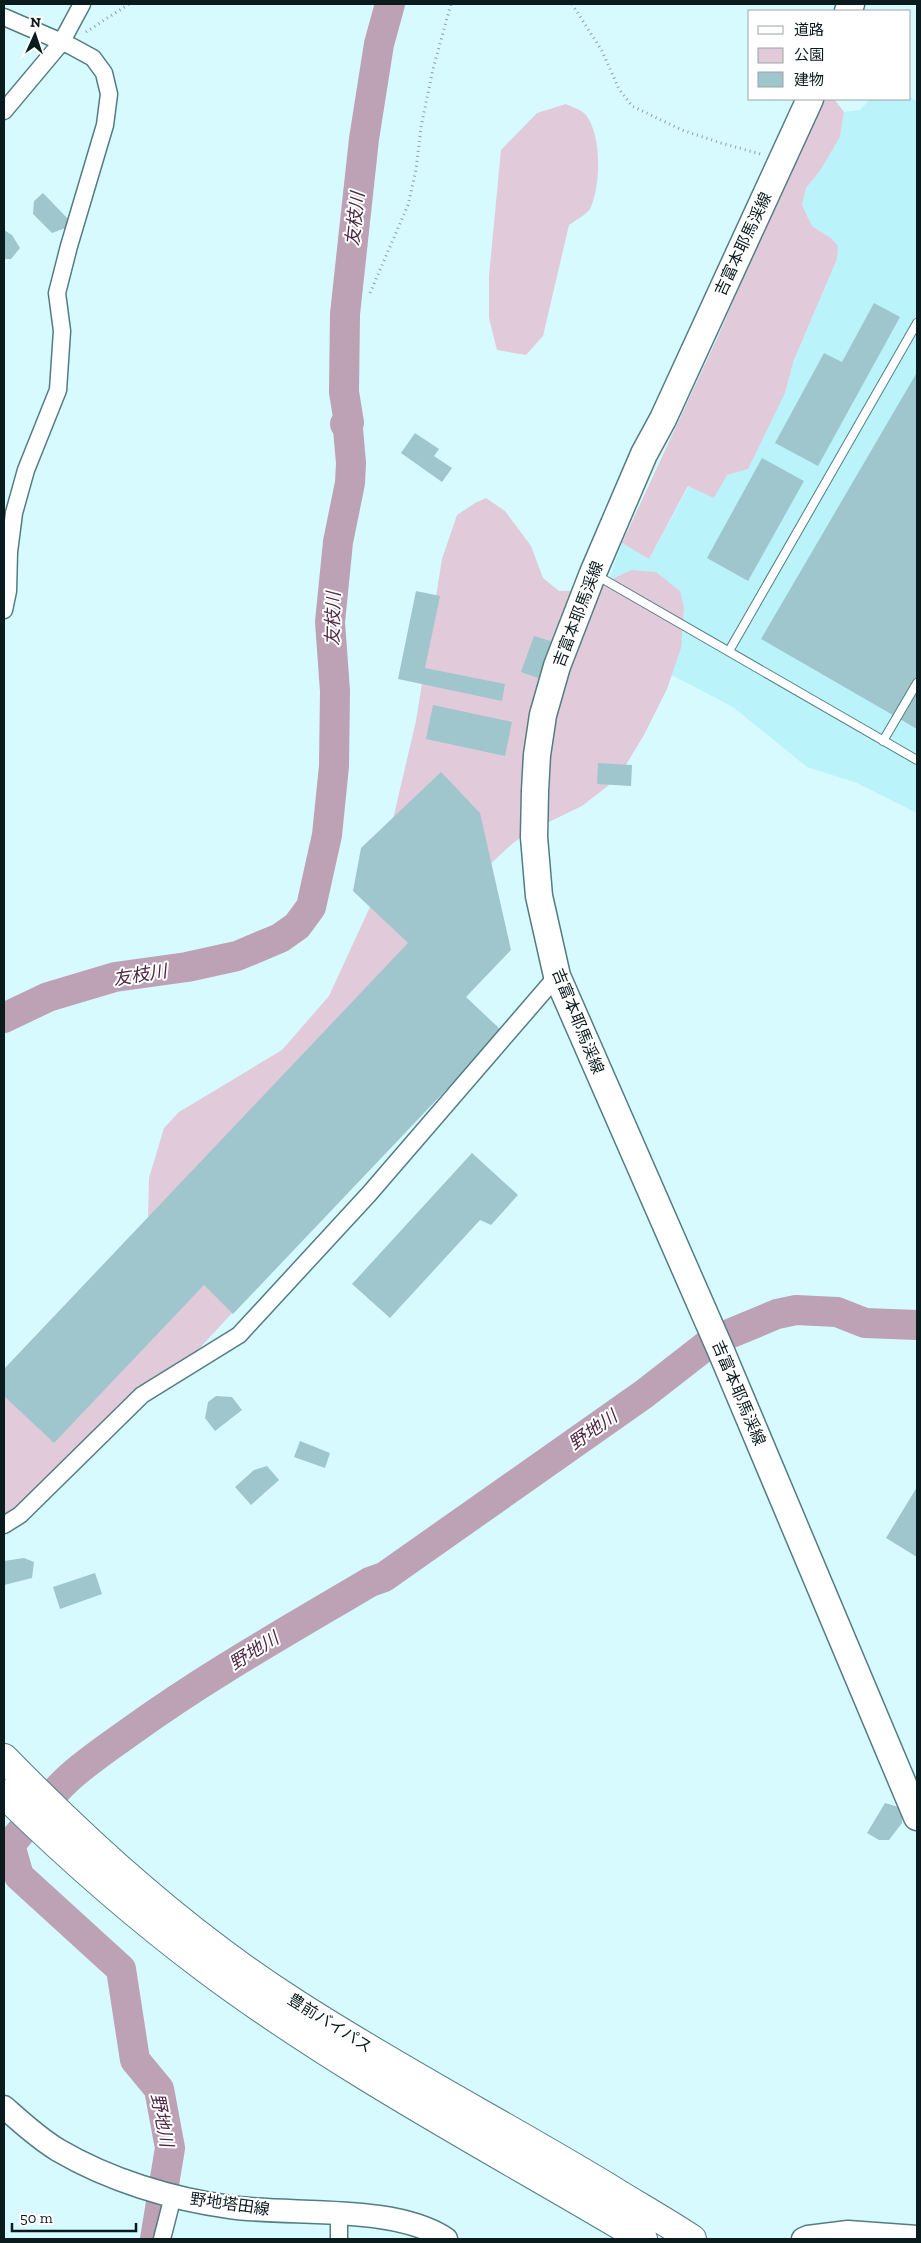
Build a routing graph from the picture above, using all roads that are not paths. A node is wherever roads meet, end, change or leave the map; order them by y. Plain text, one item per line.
1 (82, 4) edge
2 (4, 17) edge
3 (66, 44) junction
4 (810, 100) edge
5 (4, 111) edge
6 (917, 323) edge
7 (593, 573) junction
8 (4, 610) edge
9 (729, 651) junction
10 (917, 683) edge
11 (883, 741) junction
12 (917, 760) edge
13 (557, 976) junction
14 (4, 1525) edge
15 (4, 1758) edge
16 (4, 1794) edge
17 (917, 1817) edge
18 (4, 2107) edge
19 (173, 2196) junction
20 (339, 2214) junction
21 (917, 2237) edge
22 (162, 2239) edge
23 (339, 2239) edge
24 (446, 2239) edge
25 (643, 2239) edge
26 (692, 2239) edge
27 (803, 2239) edge

1 - 3 street
2 - 3 street
3 - 5 street
3 - 8 street
4 - 7 main road, 吉富本耶馬渓線
6 - 9 lane
7 - 9 lane
7 - 13 main road, 吉富本耶馬渓線
9 - 11 lane
10 - 11 lane
11 - 12 lane
13 - 14 street
13 - 17 main road, 吉富本耶馬渓線
15 - 26 highway, 豊前バイパス
16 - 25 highway, 豊前バイパス
18 - 19 main road, 野地塔田線
19 - 20 main road, 野地塔田線
19 - 22 street
20 - 23 street
20 - 24 main road, 野地塔田線
21 - 27 main road

